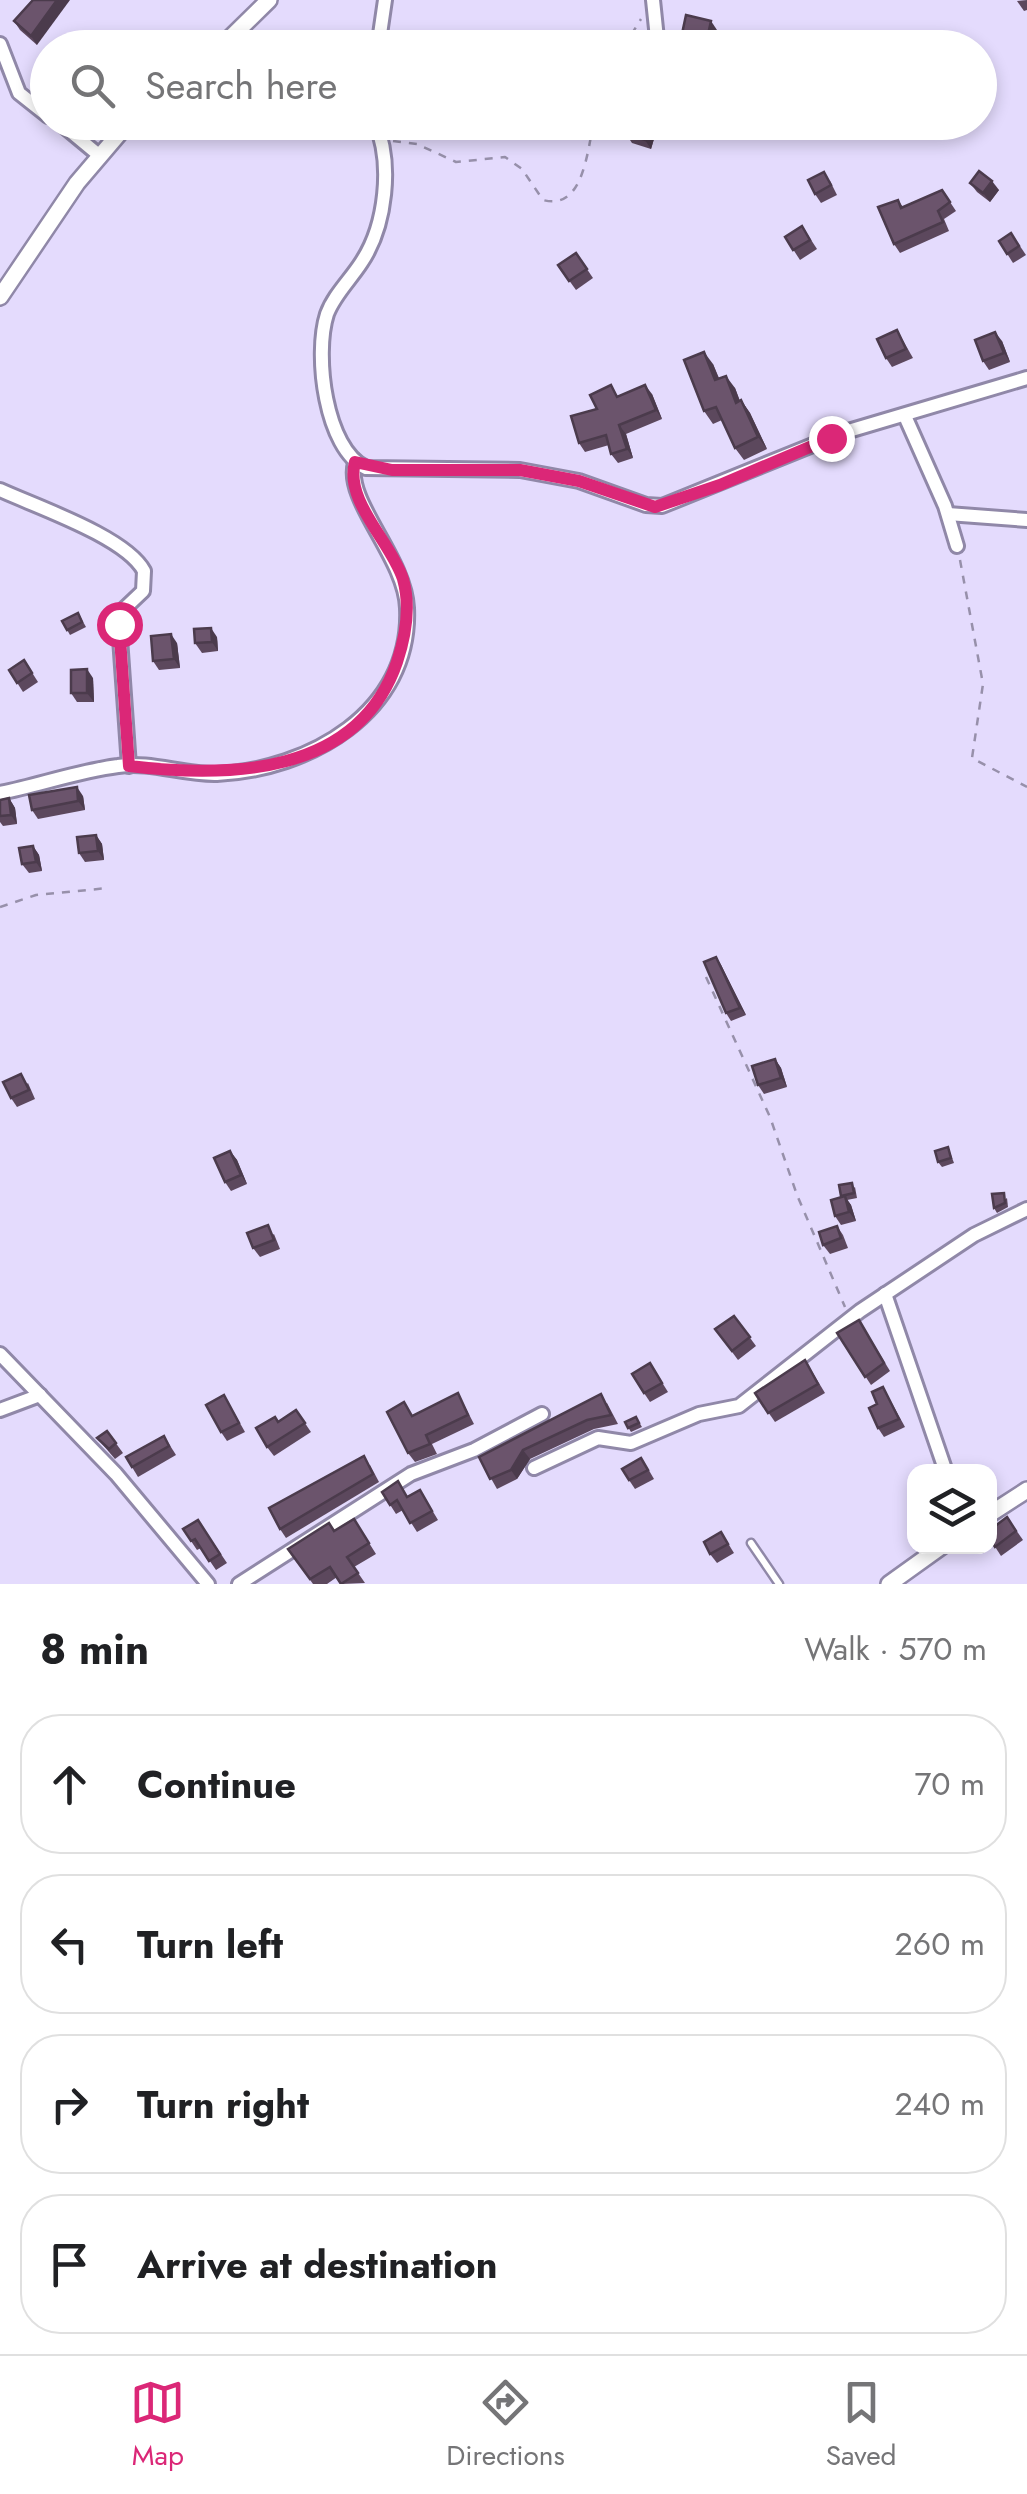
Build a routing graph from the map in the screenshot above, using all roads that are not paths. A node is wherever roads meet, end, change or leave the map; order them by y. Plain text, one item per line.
1 (269, 0) edge
2 (384, 0) edge
3 (653, 1) edge
4 (238, 30) edge
5 (380, 30) edge
6 (656, 30) edge
7 (0, 44) edge
8 (30, 102) edge
9 (80, 140) edge
10 (114, 140) edge
11 (382, 140) edge
12 (100, 156) junction
13 (0, 297) edge
14 (1027, 378) edge
15 (906, 416) junction
16 (355, 462) junction
17 (0, 490) edge
18 (948, 514) junction
19 (1027, 520) edge
20 (957, 546) road end
21 (129, 766) junction
22 (0, 793) edge
23 (1027, 1209) edge
24 (885, 1294) junction
25 (0, 1354) edge
26 (40, 1395) junction
27 (0, 1410) edge
28 (542, 1414) dead end
29 (943, 1464) edge
30 (534, 1468) dead end
31 (1027, 1490) edge
32 (997, 1509) edge
33 (751, 1543) dead end
34 (931, 1554) edge
35 (208, 1584) edge
36 (239, 1584) edge
37 (779, 1584) edge
38 (889, 1584) edge

1 - 4 street
2 - 5 street
3 - 6 street
7 - 8 street
9 - 12 street
10 - 12 street
11 - 16 street
12 - 13 street
14 - 15 street
15 - 16 street
15 - 18 street
16 - 21 street
17 - 21 street
18 - 19 street
18 - 20 street
21 - 22 street
23 - 24 street
24 - 29 street
24 - 30 street
25 - 26 street
26 - 27 street
26 - 35 street
28 - 36 street
31 - 32 street
33 - 37 lane
34 - 38 street

